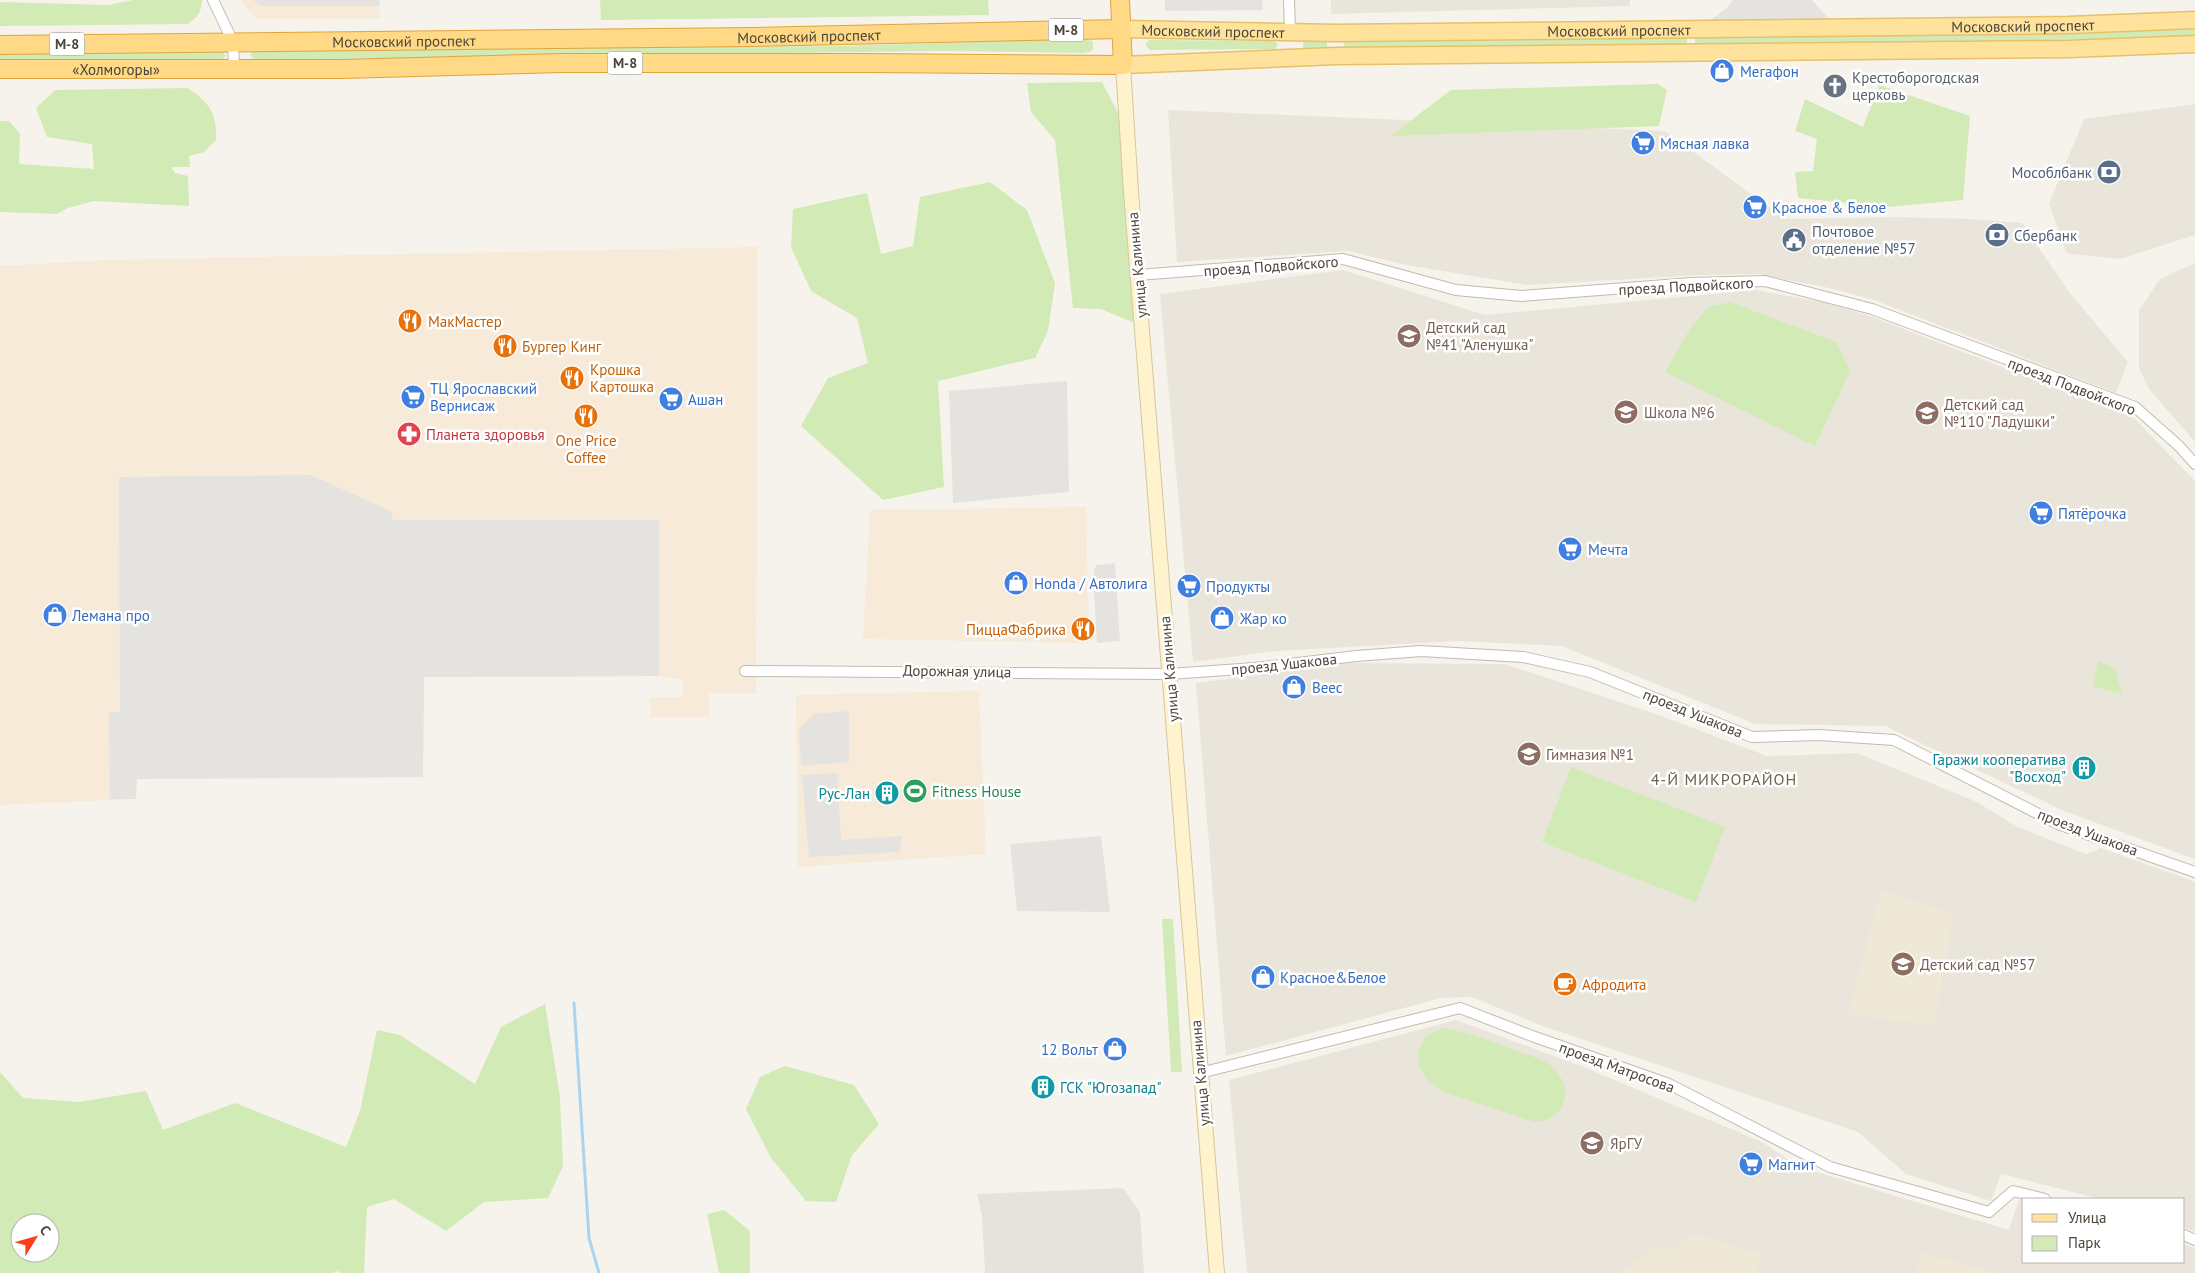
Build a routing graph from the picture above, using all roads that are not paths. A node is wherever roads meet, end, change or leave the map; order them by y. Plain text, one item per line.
1 (213, 0) edge
2 (1120, 0) edge
3 (1289, 0) edge
4 (2195, 20) edge
5 (1121, 29) junction
6 (1290, 33) junction
7 (1336, 33) junction
8 (233, 42) junction
9 (2195, 44) edge
10 (0, 45) edge
11 (1336, 56) junction
12 (1290, 58) junction
13 (1123, 65) junction
14 (234, 68) junction
15 (0, 69) edge
16 (1138, 276) junction
17 (2195, 464) edge
18 (745, 670) dead end
19 (1170, 674) junction
20 (2195, 872) edge
21 (1200, 1073) junction
22 (2042, 1198) edge
23 (1217, 1273) edge

1 - 8 street
2 - 5 highway
3 - 6 street
4 - 7 main road, Московский проспект
5 - 6 main road, Московский проспект
5 - 8 highway, Московский проспект / М-8
5 - 13 highway
6 - 7 main road, Московский проспект
6 - 12 main road
7 - 11 main road
8 - 10 highway, «Холмогоры» / М-8
8 - 14 street
9 - 11 main road, Московский проспект
11 - 12 main road, Московский проспект
12 - 13 main road, Московский проспект
13 - 14 highway, Московский проспект / М-8
13 - 16 main road, улица Калинина
14 - 15 highway, «Холмогоры» / М-8
16 - 17 street, проезд Подвойского
16 - 19 main road, улица Калинина
18 - 19 street, Дорожная улица
19 - 20 street, проезд Ушакова
19 - 21 main road, улица Калинина
21 - 22 street, проезд Матросова
21 - 23 main road, улица Калинина

